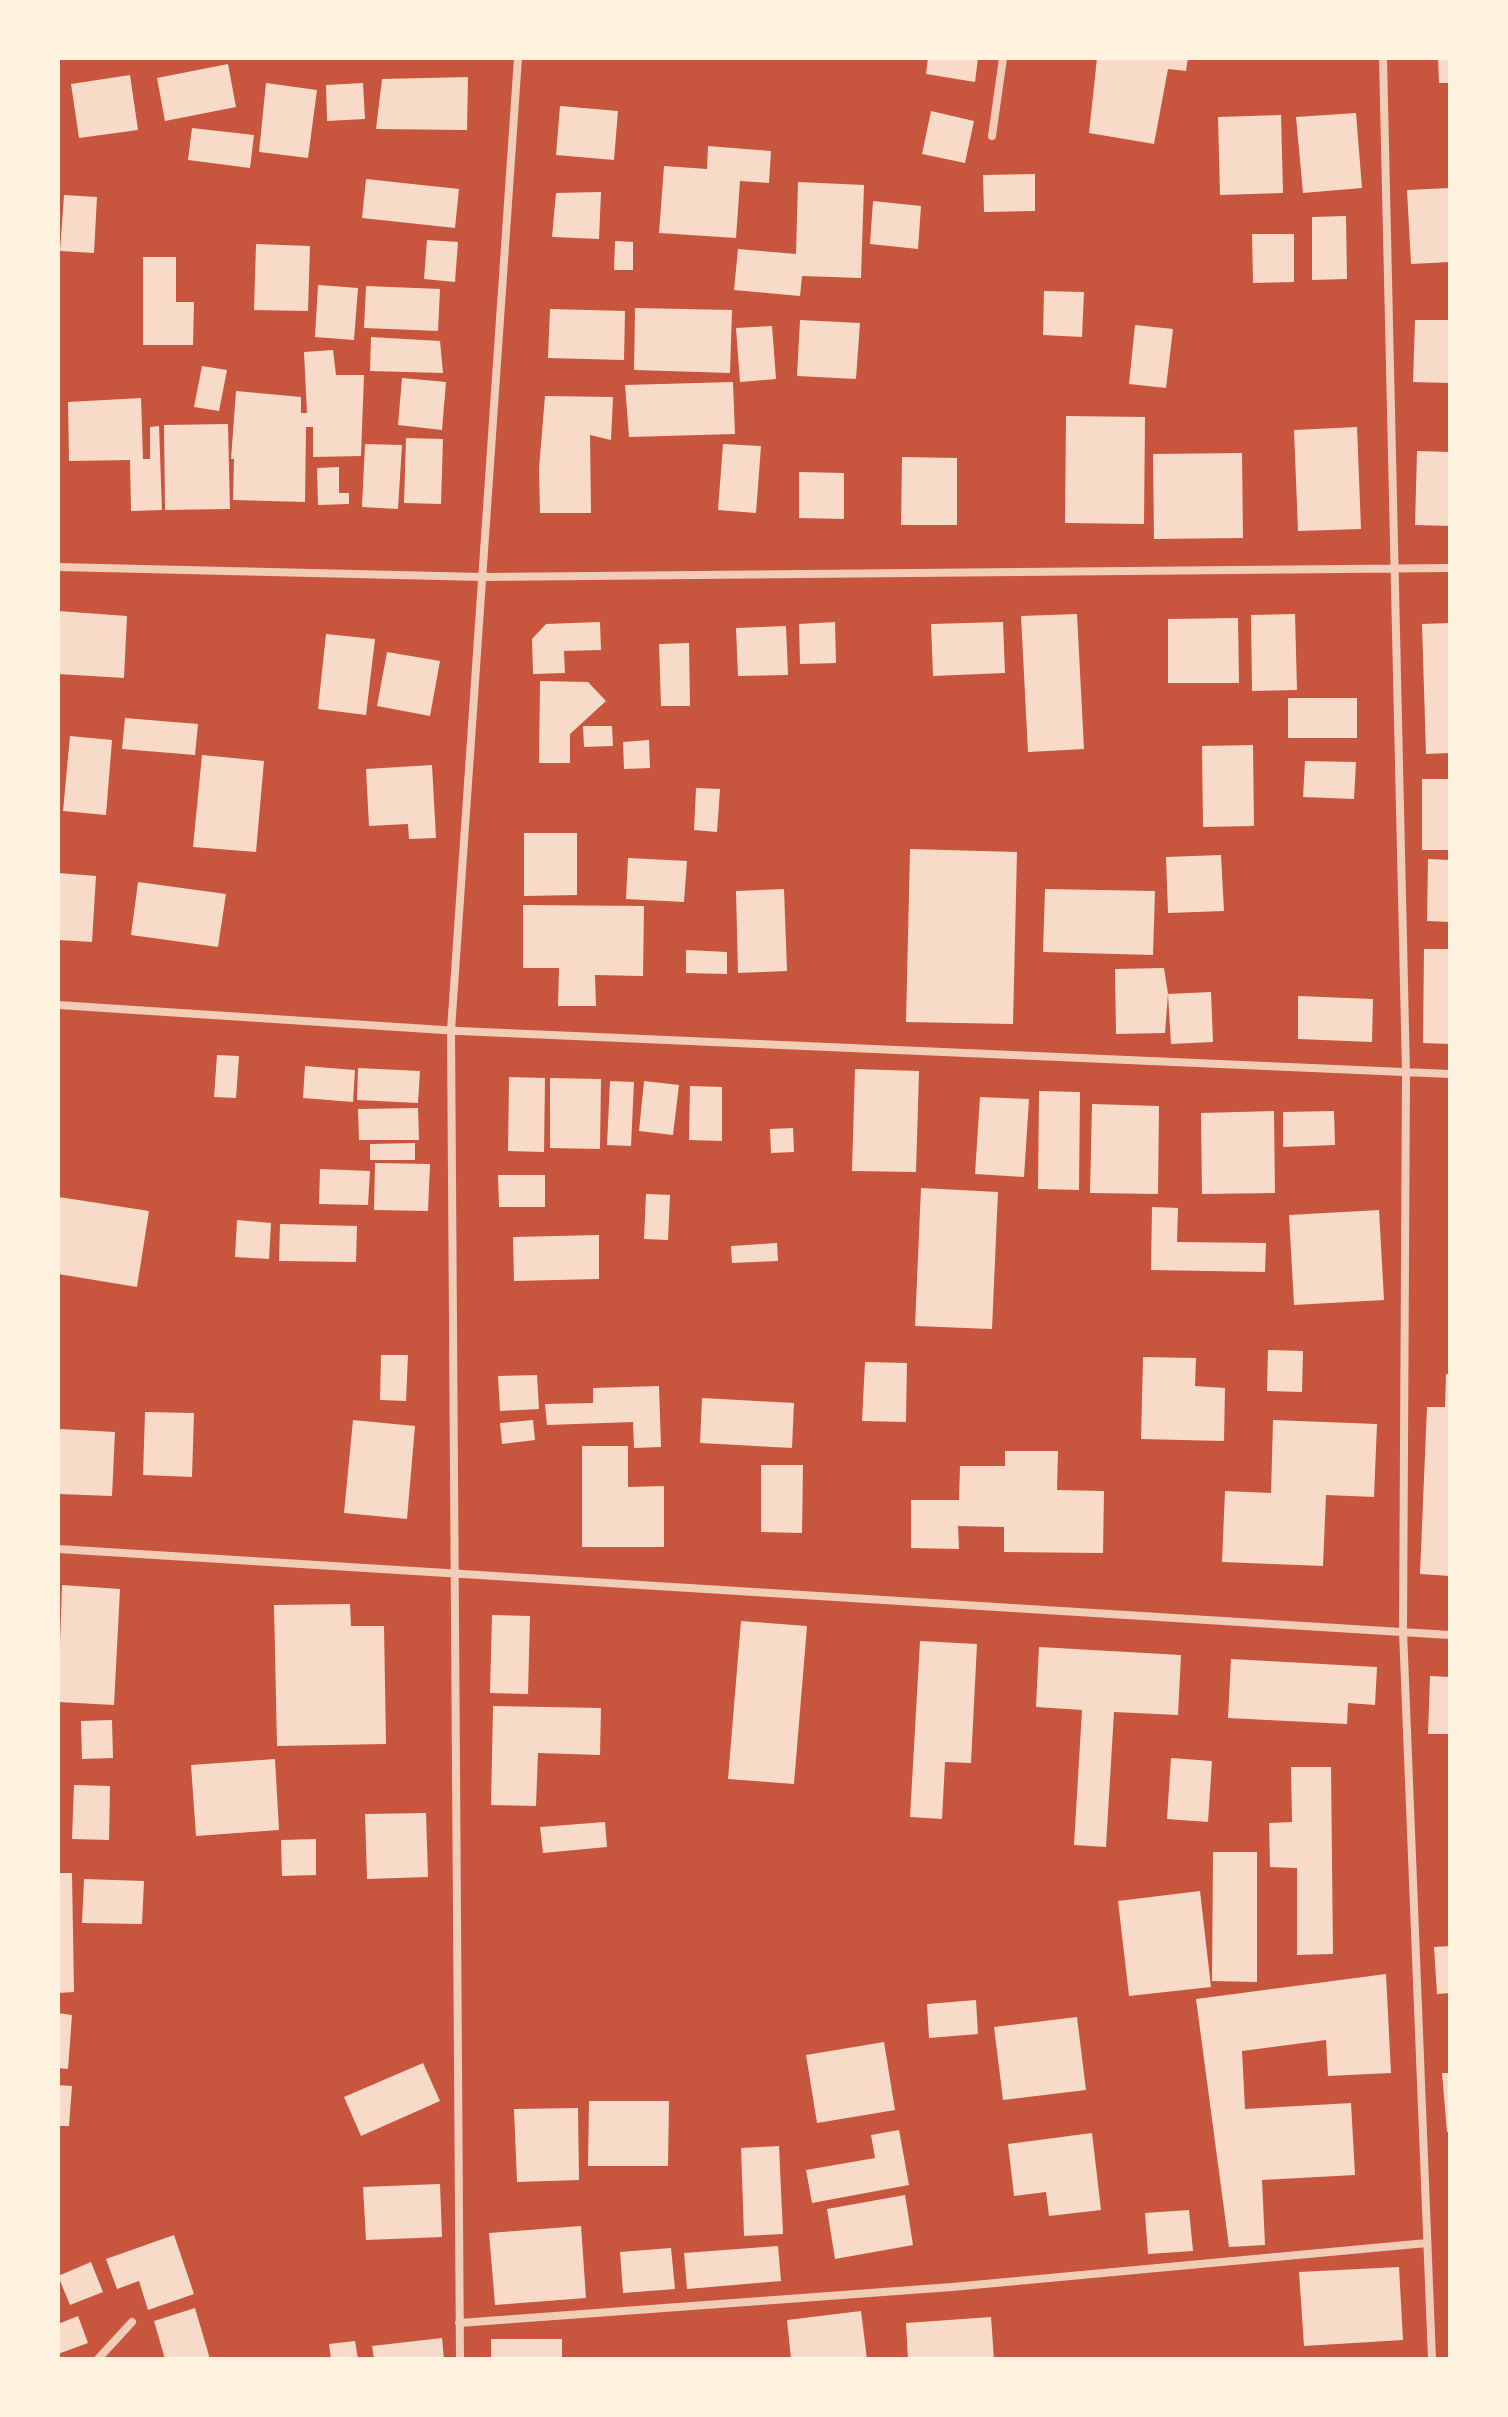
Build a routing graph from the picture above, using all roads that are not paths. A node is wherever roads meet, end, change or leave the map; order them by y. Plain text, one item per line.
1 (518, 58) edge
2 (1003, 58) edge
3 (1383, 58) edge
4 (992, 136) dead end
5 (58, 567) edge
6 (1450, 568) edge
7 (1395, 569) junction
8 (482, 577) junction
9 (58, 1005) edge
10 (451, 1030) junction
11 (1406, 1073) junction
12 (1450, 1074) edge
13 (58, 1549) edge
14 (452, 1576) junction
15 (1403, 1631) junction
16 (1450, 1635) edge
17 (1427, 2243) junction
18 (132, 2322) dead end
19 (459, 2323) junction
20 (98, 2359) edge
21 (460, 2359) edge
22 (1432, 2359) edge

1 - 8 street
2 - 4 street
3 - 7 street
5 - 8 street
6 - 7 street
7 - 8 street
7 - 11 street
8 - 10 street
9 - 10 street
10 - 11 street
10 - 14 street
11 - 12 street
11 - 15 street
13 - 14 street
14 - 15 street
14 - 19 street
15 - 16 street
15 - 17 street
17 - 19 street
17 - 22 street
18 - 20 street
19 - 21 street

